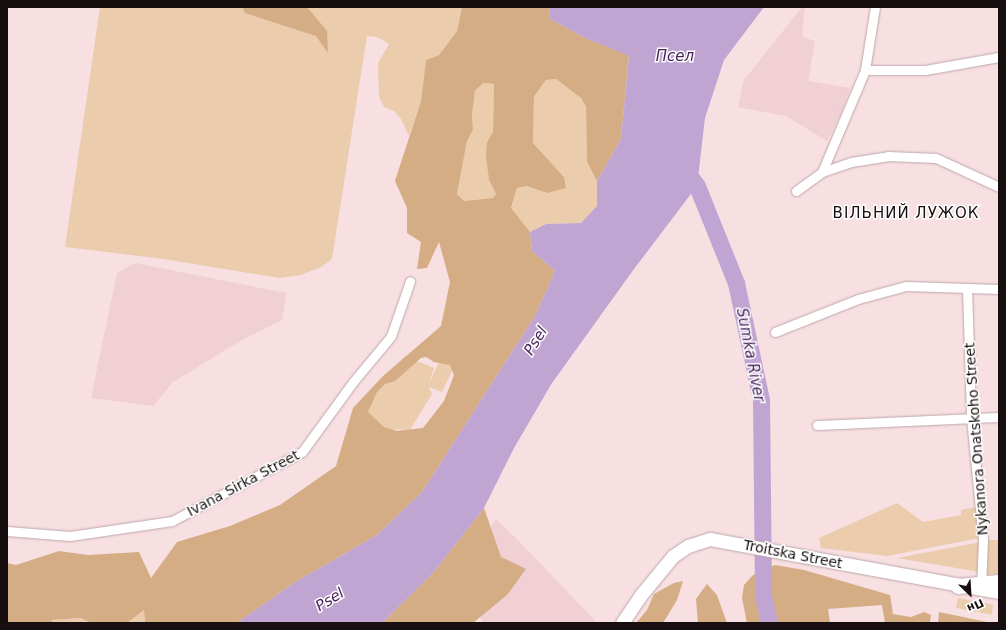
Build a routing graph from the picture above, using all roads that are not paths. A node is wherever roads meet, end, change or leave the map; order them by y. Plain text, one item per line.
1 (875, 7) edge
2 (999, 57) edge
3 (865, 70) junction
4 (822, 172) junction
5 (999, 187) edge
6 (796, 191) dead end
7 (410, 281) dead end
8 (967, 288) junction
9 (999, 289) edge
10 (775, 332) dead end
11 (971, 417) junction
12 (999, 417) edge
13 (817, 425) dead end
14 (7, 531) edge
15 (999, 582) edge
16 (958, 586) junction
17 (981, 587) junction
18 (999, 592) edge
19 (999, 599) edge
20 (622, 623) edge

1 - 3 street
2 - 3 street
3 - 4 street
4 - 5 street
4 - 6 street
7 - 14 street, Ivana Sirka Street
8 - 9 street
8 - 10 street
8 - 11 street, Nykanora Onatskoho Street
11 - 12 street
11 - 13 street
11 - 17 street, Nykanora Onatskoho Street
15 - 17 main road
16 - 17 main road
16 - 19 main road, Troitska Street
16 - 20 main road, Troitska Street
17 - 18 main road

